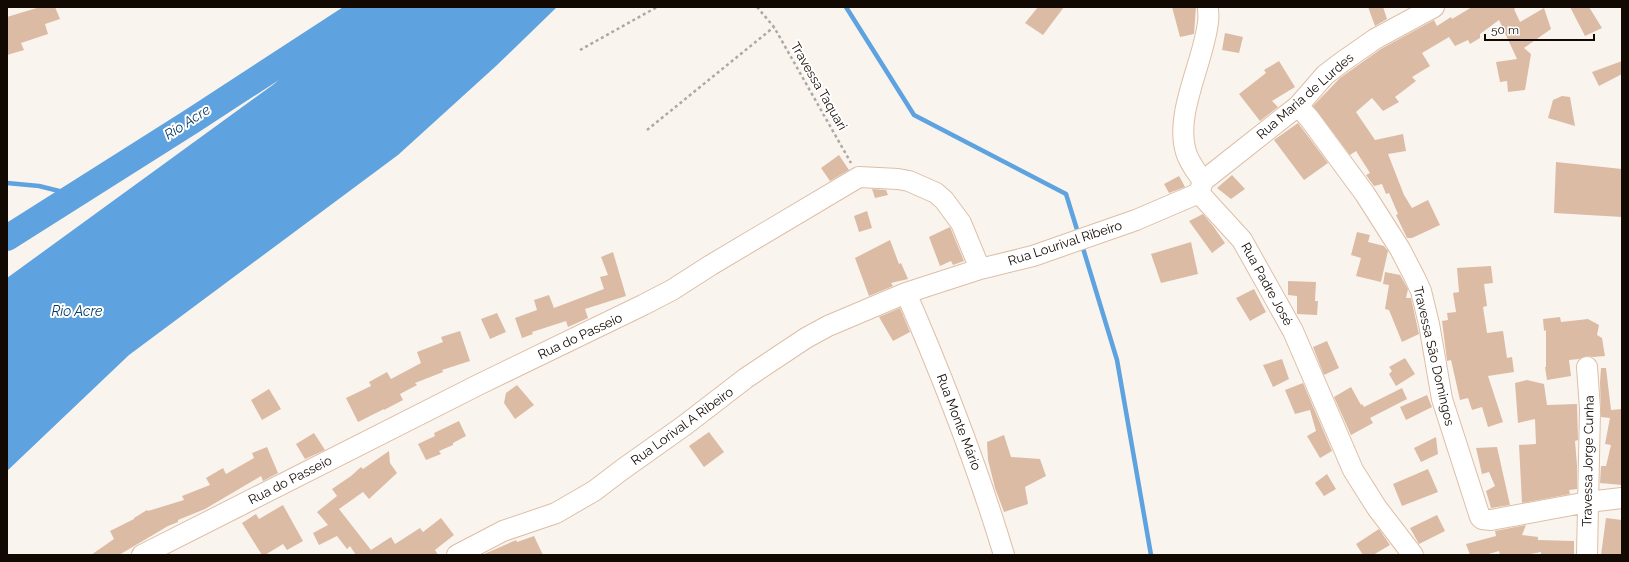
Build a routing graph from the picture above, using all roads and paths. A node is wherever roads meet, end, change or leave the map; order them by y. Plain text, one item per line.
1 (657, 7) edge
2 (757, 7) edge
3 (1208, 7) edge
4 (1434, 7) edge
5 (774, 27) junction
6 (580, 50) dead end
7 (1298, 106) junction
8 (647, 130) dead end
9 (859, 177) junction
10 (1201, 187) junction
11 (980, 268) junction
12 (906, 293) junction
13 (1588, 367) dead end
14 (1622, 498) edge
15 (1588, 502) junction
16 (142, 555) edge
17 (457, 555) edge
18 (1004, 555) edge
19 (1413, 555) edge
20 (1587, 555) edge

1 - 6 path
2 - 5 path, Travessa Taquari
3 - 10 street, Rua Padre José
4 - 7 street, Rua Maria de Lurdes
5 - 8 path
5 - 9 path, Travessa Taquari
7 - 10 street, Rua Maria de Lurdes
7 - 15 street, Travessa São Domingos
9 - 11 street
9 - 16 street, Rua do Passeio
10 - 11 street, Rua Lourival Ribeiro
10 - 19 street, Rua Padre José
11 - 12 street, Rua Lourival Ribeiro
12 - 17 street, Rua Lorival A Ribeiro
12 - 18 street, Rua Monte Mário
13 - 15 street, Travessa Jorge Cunha
14 - 15 street, Travessa São Domingos
15 - 20 street, Travessa Jorge Cunha

